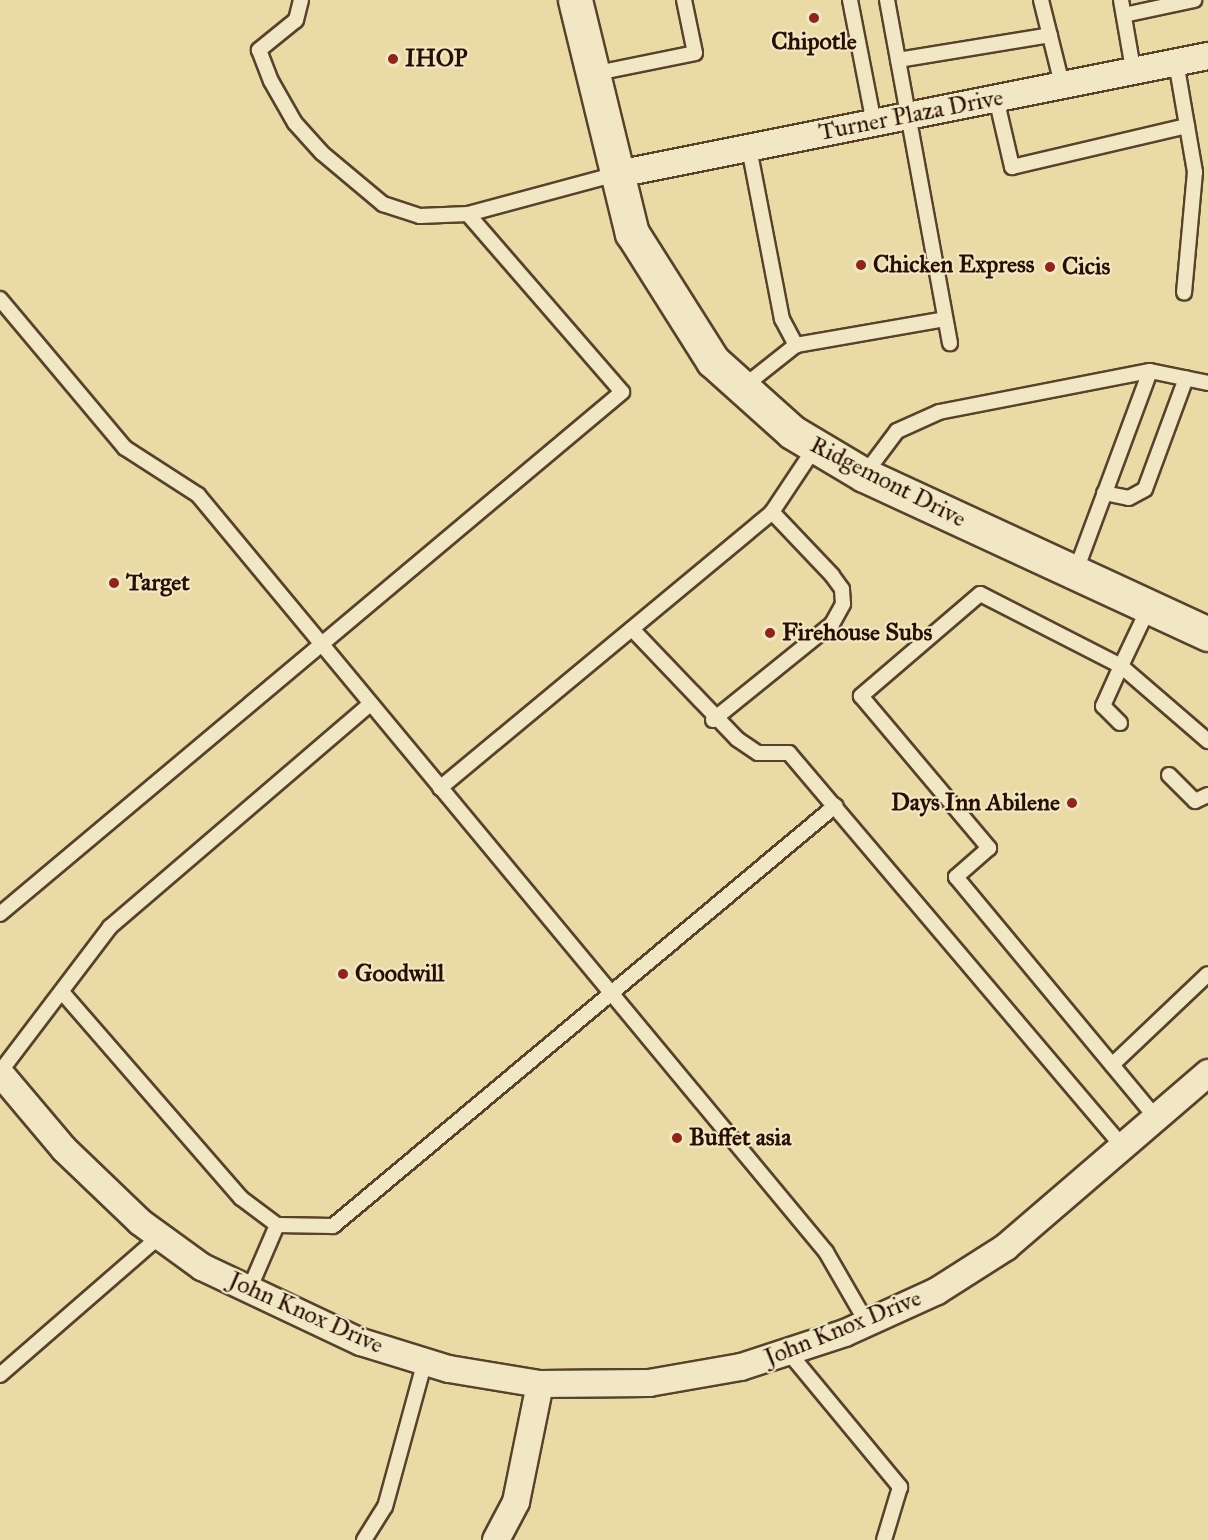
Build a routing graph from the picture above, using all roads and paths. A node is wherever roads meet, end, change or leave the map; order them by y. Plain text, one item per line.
1 (301, 0) edge
2 (574, 0) edge
3 (684, 0) edge
4 (850, 0) edge
5 (887, 0) edge
6 (1041, 0) edge
7 (1121, 0) edge
8 (1194, 0) edge
9 (1124, 15) junction
10 (1050, 35) junction
11 (1208, 56) edge
12 (897, 60) junction
13 (1176, 62) junction
14 (1133, 69) junction
15 (592, 74) junction
16 (1062, 84) junction
17 (996, 98) junction
18 (908, 116) junction
19 (874, 123) junction
20 (1187, 126) junction
21 (749, 148) junction
22 (613, 175) junction
23 (468, 214) junction
24 (1184, 293) dead end
25 (0, 299) edge
26 (945, 318) junction
27 (950, 343) dead end
28 (796, 345) junction
29 (1150, 371) junction
30 (1186, 378) junction
31 (1208, 383) edge
32 (742, 387) junction
33 (816, 446) junction
34 (864, 475) junction
35 (1104, 493) junction
36 (771, 512) junction
37 (1075, 573) junction
38 (1149, 607) junction
39 (632, 629) junction
40 (1208, 634) edge
41 (322, 646) junction
42 (1121, 666) junction
43 (370, 704) junction
44 (713, 720) junction
45 (1120, 723) dead end
46 (1208, 741) edge
47 (1169, 775) dead end
48 (440, 788) junction
49 (1208, 795) edge
50 (835, 806) junction
51 (0, 914) edge
52 (1208, 974) edge
53 (62, 992) junction
54 (610, 994) junction
55 (1112, 1065) junction
56 (0, 1073) edge
57 (1208, 1073) edge
58 (1156, 1118) junction
59 (1123, 1147) junction
60 (277, 1225) junction
61 (160, 1236) junction
62 (249, 1290) junction
63 (867, 1323) junction
64 (790, 1354) junction
65 (425, 1361) junction
66 (0, 1375) edge
67 (540, 1384) junction
68 (364, 1540) edge
69 (496, 1540) edge
70 (884, 1540) edge

1 - 23 lane
2 - 15 street, Ridgemont Drive
3 - 15 lane
4 - 19 lane
5 - 12 lane
6 - 10 lane
7 - 9 lane
8 - 9 lane
9 - 14 lane
10 - 12 lane
10 - 16 lane
11 - 13 street, Turner Plaza Drive
12 - 18 lane
13 - 14 street, Turner Plaza Drive
13 - 20 lane
14 - 16 street, Turner Plaza Drive
15 - 22 street, Ridgemont Drive
16 - 17 street, Turner Plaza Drive
17 - 18 street, Turner Plaza Drive
17 - 20 lane
18 - 19 street, Turner Plaza Drive
18 - 26 lane
19 - 21 street, Turner Plaza Drive
20 - 24 lane
21 - 22 street, Turner Plaza Drive
21 - 28 lane
22 - 23 lane
22 - 32 street, Ridgemont Drive
23 - 41 lane
25 - 41 lane
26 - 27 lane
26 - 28 lane
28 - 32 lane
29 - 30 lane
29 - 34 lane
29 - 35 lane
30 - 31 lane
30 - 35 lane
32 - 33 street, Ridgemont Drive
33 - 34 street, Ridgemont Drive
33 - 36 lane
34 - 37 street, Ridgemont Drive
35 - 37 lane
36 - 39 lane
36 - 44 lane
37 - 38 street, Ridgemont Drive
38 - 40 street, Ridgemont Drive
38 - 42 lane
39 - 44 lane
39 - 48 lane
41 - 43 lane
41 - 51 lane
42 - 45 lane
42 - 46 lane
42 - 55 lane
43 - 48 lane
43 - 53 lane
44 - 50 lane
47 - 49 lane
48 - 54 lane
50 - 54 lane
50 - 59 lane
52 - 55 lane
53 - 56 lane
53 - 60 lane
54 - 60 lane
54 - 63 lane
55 - 58 lane
56 - 61 street, John Knox Drive
57 - 58 street, John Knox Drive
58 - 59 street, John Knox Drive
59 - 63 street, John Knox Drive
60 - 62 lane
61 - 62 street, John Knox Drive
61 - 66 lane
62 - 65 street, John Knox Drive
63 - 64 street, John Knox Drive
64 - 67 street, John Knox Drive
64 - 70 lane
65 - 67 street, John Knox Drive
65 - 68 lane
67 - 69 street

